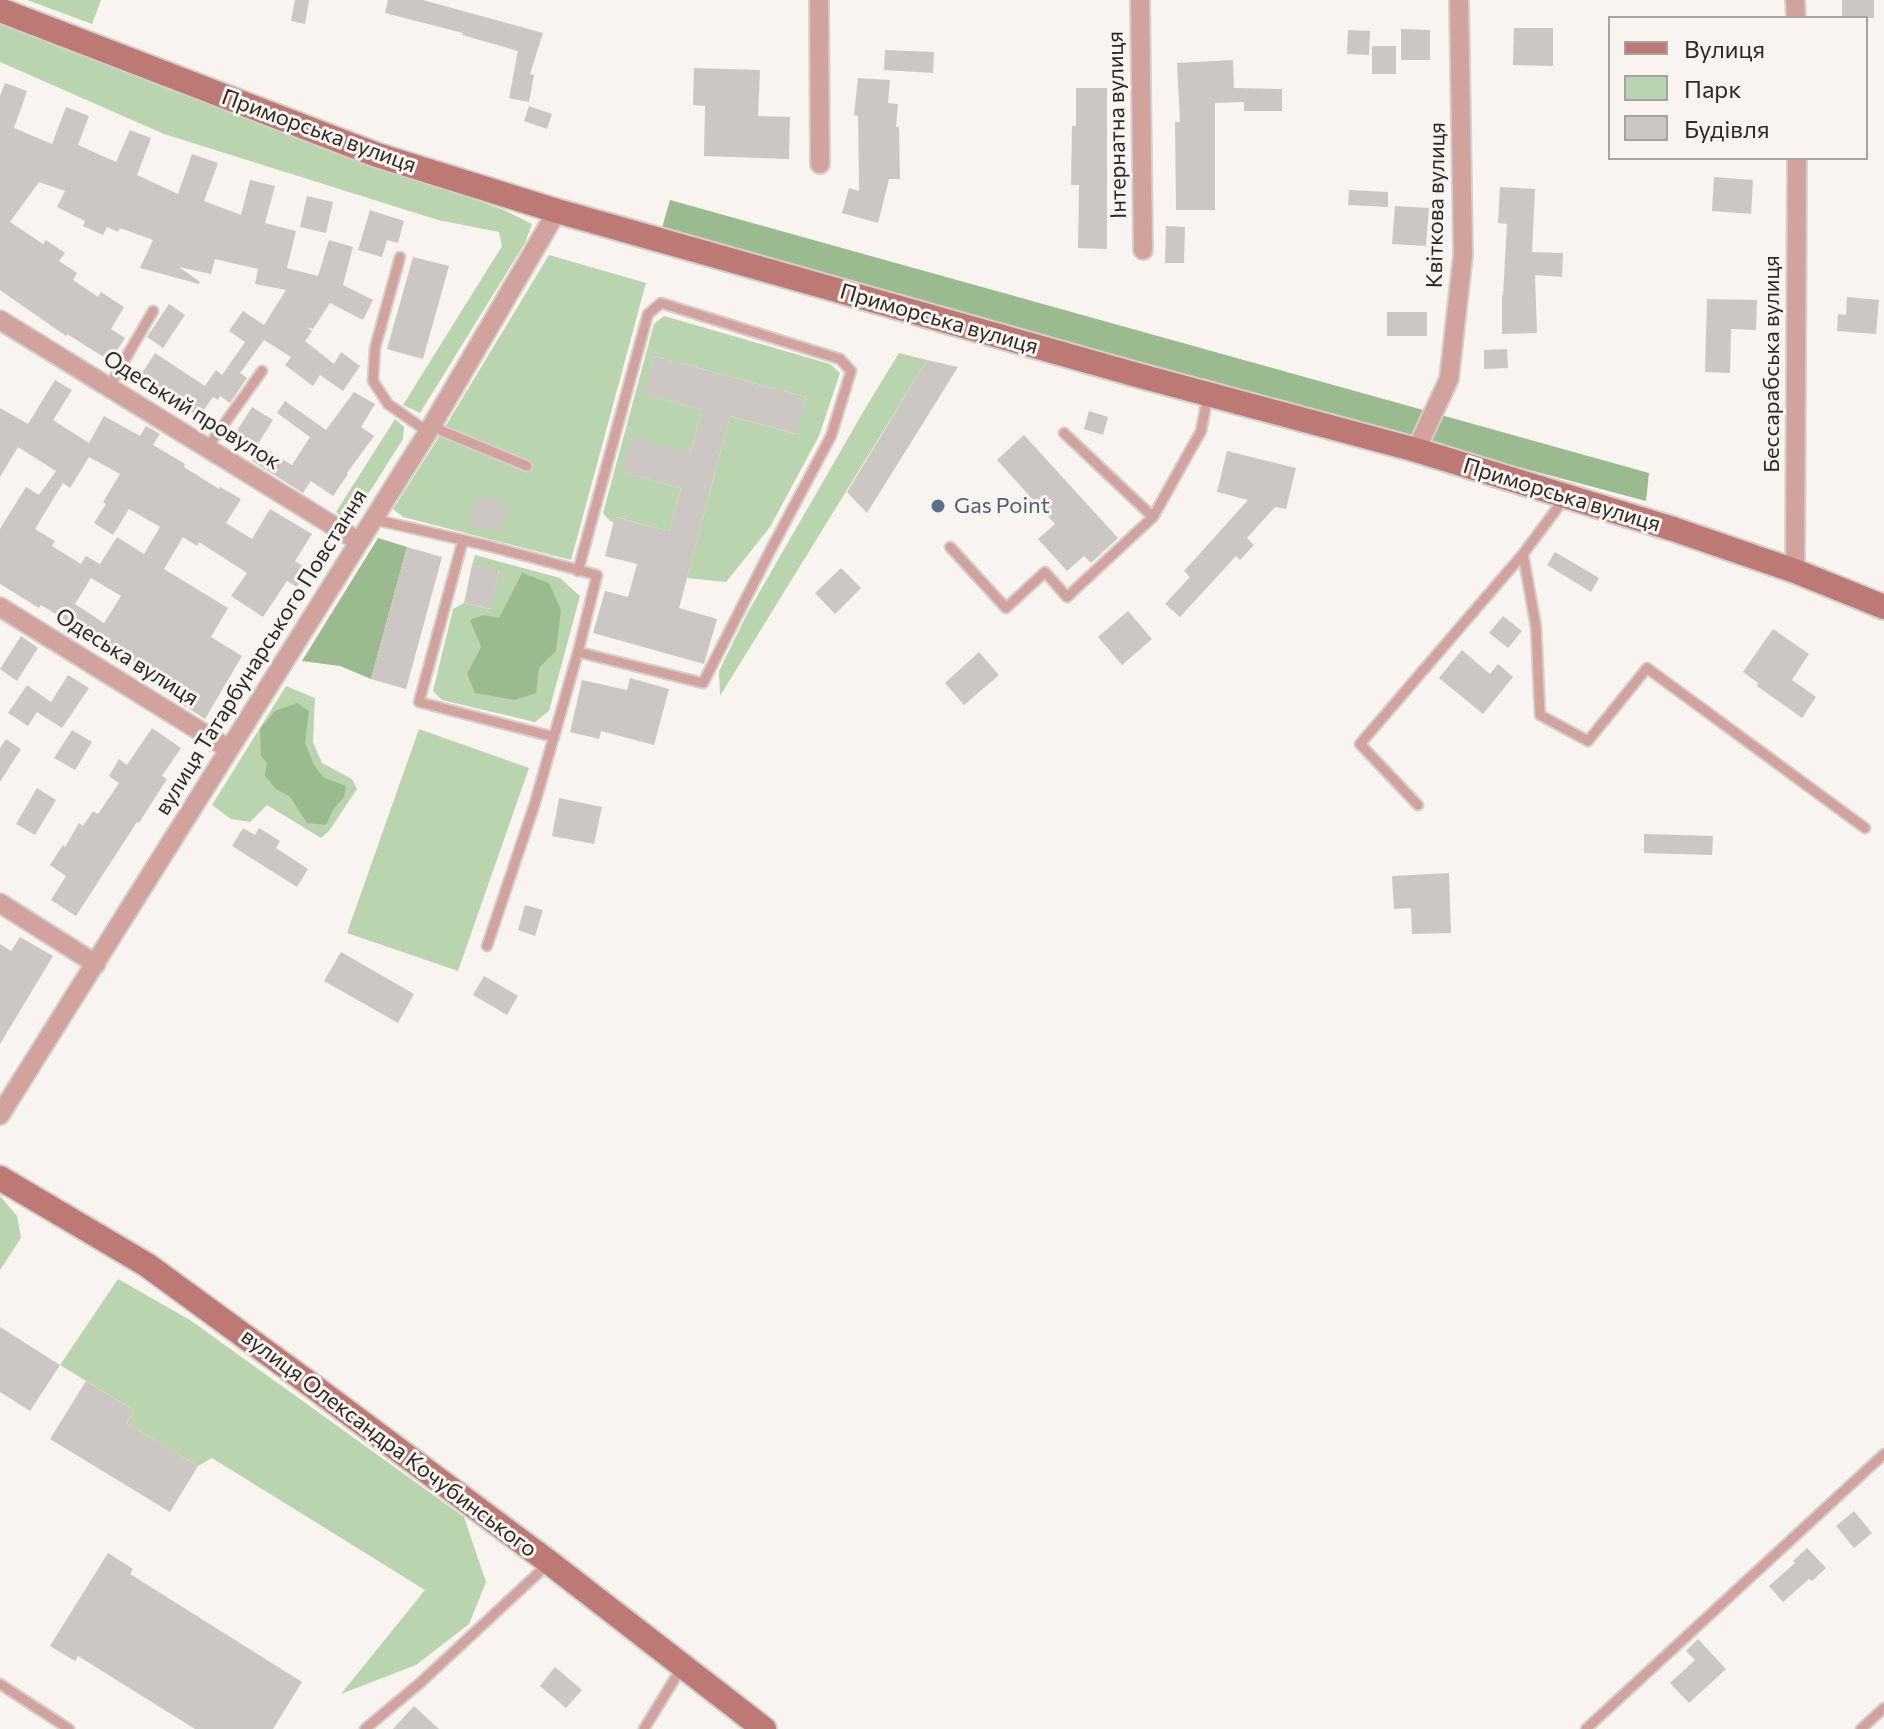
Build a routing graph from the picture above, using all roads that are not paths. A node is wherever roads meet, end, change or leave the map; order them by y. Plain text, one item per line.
1 (819, 0) edge
2 (1140, 0) edge
3 (1459, 0) edge
4 (0, 10) edge
5 (1797, 160) edge
6 (820, 164) dead end
7 (557, 211) junction
8 (1143, 250) dead end
9 (400, 257) dead end
10 (153, 311) dead end
11 (0, 320) edge
12 (262, 371) dead end
13 (109, 387) junction
14 (1208, 394) junction
15 (431, 428) junction
16 (1064, 433) dead end
17 (207, 448) junction
18 (1416, 450) junction
19 (527, 466) dead end
20 (1566, 496) junction
21 (1153, 517) junction
22 (372, 519) junction
23 (463, 540) junction
24 (358, 541) junction
25 (950, 547) dead end
26 (1523, 554) junction
27 (578, 571) junction
28 (1795, 571) junction
29 (0, 607) edge
30 (1884, 607) edge
31 (578, 652) junction
32 (554, 737) junction
33 (229, 749) junction
34 (1418, 805) dead end
35 (1865, 828) dead end
36 (0, 903) edge
37 (487, 946) dead end
38 (96, 964) junction
39 (0, 1115) edge
40 (0, 1178) edge
41 (1884, 1454) edge
42 (550, 1563) junction
43 (682, 1667) junction
44 (0, 1684) edge
45 (1884, 1708) edge
46 (759, 1727) edge
47 (69, 1729) edge
48 (365, 1729) edge
49 (644, 1729) edge
50 (1586, 1729) edge
51 (1861, 1729) edge

1 - 6 street
2 - 8 street, Інтернатна вулиця
3 - 18 street, Квіткова вулиця
4 - 7 street, Приморська вулиця
5 - 28 street, Бессарабська вулиця
7 - 14 street, Приморська вулиця
7 - 15 street, вулиця Татарбунарського Повстання
9 - 15 lane
10 - 13 lane
11 - 13 street, Одеський провулок
12 - 17 lane
13 - 17 street, Одеський провулок
14 - 18 street, Приморська вулиця
14 - 21 lane
15 - 19 lane
15 - 22 street, вулиця Татарбунарського Повстання
16 - 21 lane
17 - 24 street, Одеський провулок
18 - 20 street, Приморська вулиця
20 - 26 lane
20 - 28 street, Приморська вулиця
21 - 25 lane
22 - 23 lane
22 - 24 street, вулиця Татарбунарського Повстання
23 - 27 lane
23 - 32 lane
24 - 33 street, вулиця Татарбунарського Повстання
26 - 34 lane
26 - 35 lane
27 - 31 lane
27 - 31 lane
28 - 30 street, Приморська вулиця
29 - 33 street, Одеська вулиця
31 - 32 lane
32 - 37 lane
33 - 38 street, вулиця Татарбунарського Повстання
36 - 38 street
38 - 39 street, вулиця Татарбунарського Повстання
40 - 42 street, вулиця Олександра Кочубинського
41 - 50 lane
42 - 43 street, вулиця Олександра Кочубинського
42 - 48 lane
43 - 46 street, вулиця Олександра Кочубинського
43 - 49 lane
44 - 47 lane
45 - 51 lane

